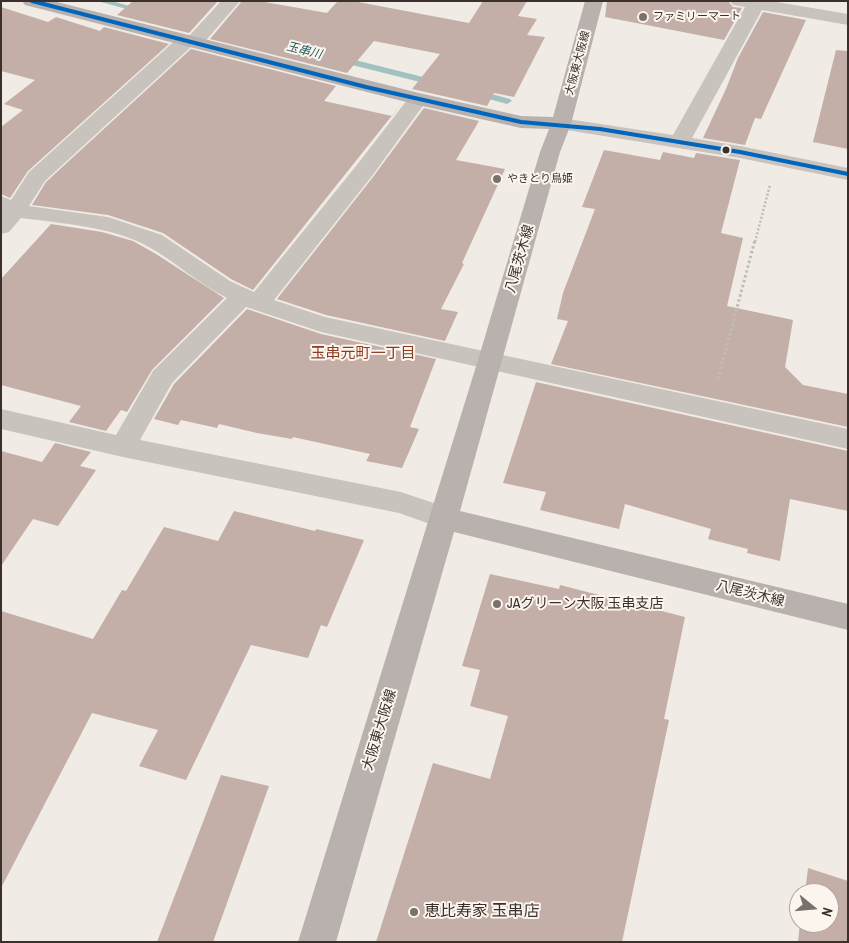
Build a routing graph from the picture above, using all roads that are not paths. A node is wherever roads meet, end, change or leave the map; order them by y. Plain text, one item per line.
1 (30, 1) edge
2 (232, 1) edge
3 (594, 1) edge
4 (748, 3) edge
5 (59, 4) edge
6 (802, 7) edge
7 (848, 20) edge
8 (190, 41) junction
9 (418, 99) junction
10 (561, 124) junction
11 (680, 142) junction
12 (848, 174) edge
13 (6, 214) edge
14 (250, 299) junction
15 (491, 360) junction
16 (1, 418) edge
17 (848, 439) edge
18 (123, 447) junction
19 (444, 518) junction
20 (848, 617) edge
21 (317, 942) edge

1 - 5 main road
2 - 8 street
3 - 10 main road, 大阪東大阪線
4 - 6 street
4 - 11 street
5 - 8 main road
6 - 7 street
8 - 9 main road
8 - 13 street
9 - 10 main road
9 - 14 street
10 - 11 street
10 - 15 main road, 八尾茨木線
11 - 12 street
13 - 14 street
14 - 15 street
14 - 18 street
15 - 17 street
15 - 19 main road, 八尾茨木線
16 - 18 street
18 - 19 street
19 - 20 main road, 八尾茨木線
19 - 21 main road, 大阪東大阪線

